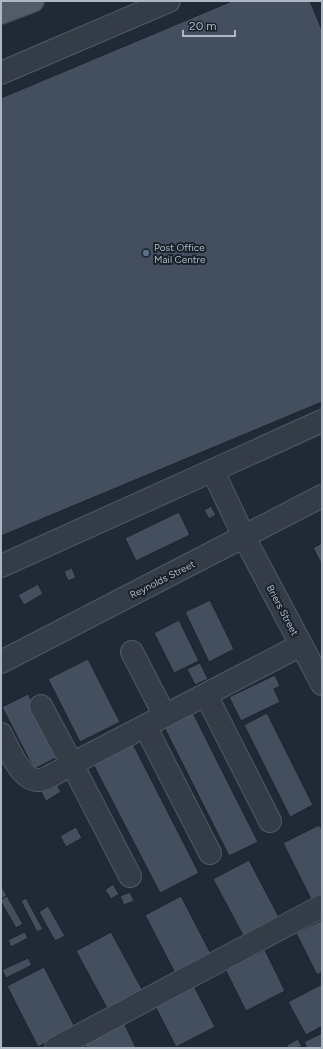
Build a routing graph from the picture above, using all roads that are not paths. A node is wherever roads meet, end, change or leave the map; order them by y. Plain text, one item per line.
1 (33, 1) edge
2 (169, 1) edge
3 (1, 13) edge
4 (1, 73) edge
5 (322, 421) edge
6 (213, 470) junction
7 (322, 496) edge
8 (244, 537) junction
9 (1, 566) edge
10 (301, 645) junction
11 (132, 652) dead end
12 (1, 662) edge
13 (322, 684) edge
14 (206, 695) junction
15 (41, 706) dead end
16 (165, 716) junction
17 (145, 726) junction
18 (1, 734) edge
19 (72, 764) junction
20 (270, 821) dead end
21 (210, 853) dead end
22 (130, 876) dead end
23 (322, 906) edge
24 (56, 1048) edge

1 - 3 main road
2 - 4 street
5 - 6 street
6 - 8 street, Briers Street
6 - 9 street
7 - 8 street, Reynolds Street
8 - 10 street, Briers Street
8 - 12 street, Reynolds Street
10 - 13 street, Briers Street
10 - 14 street
11 - 16 street
14 - 16 street
14 - 20 street
15 - 19 street
16 - 17 street
17 - 19 street
17 - 21 street
18 - 19 street
19 - 22 street
23 - 24 street

